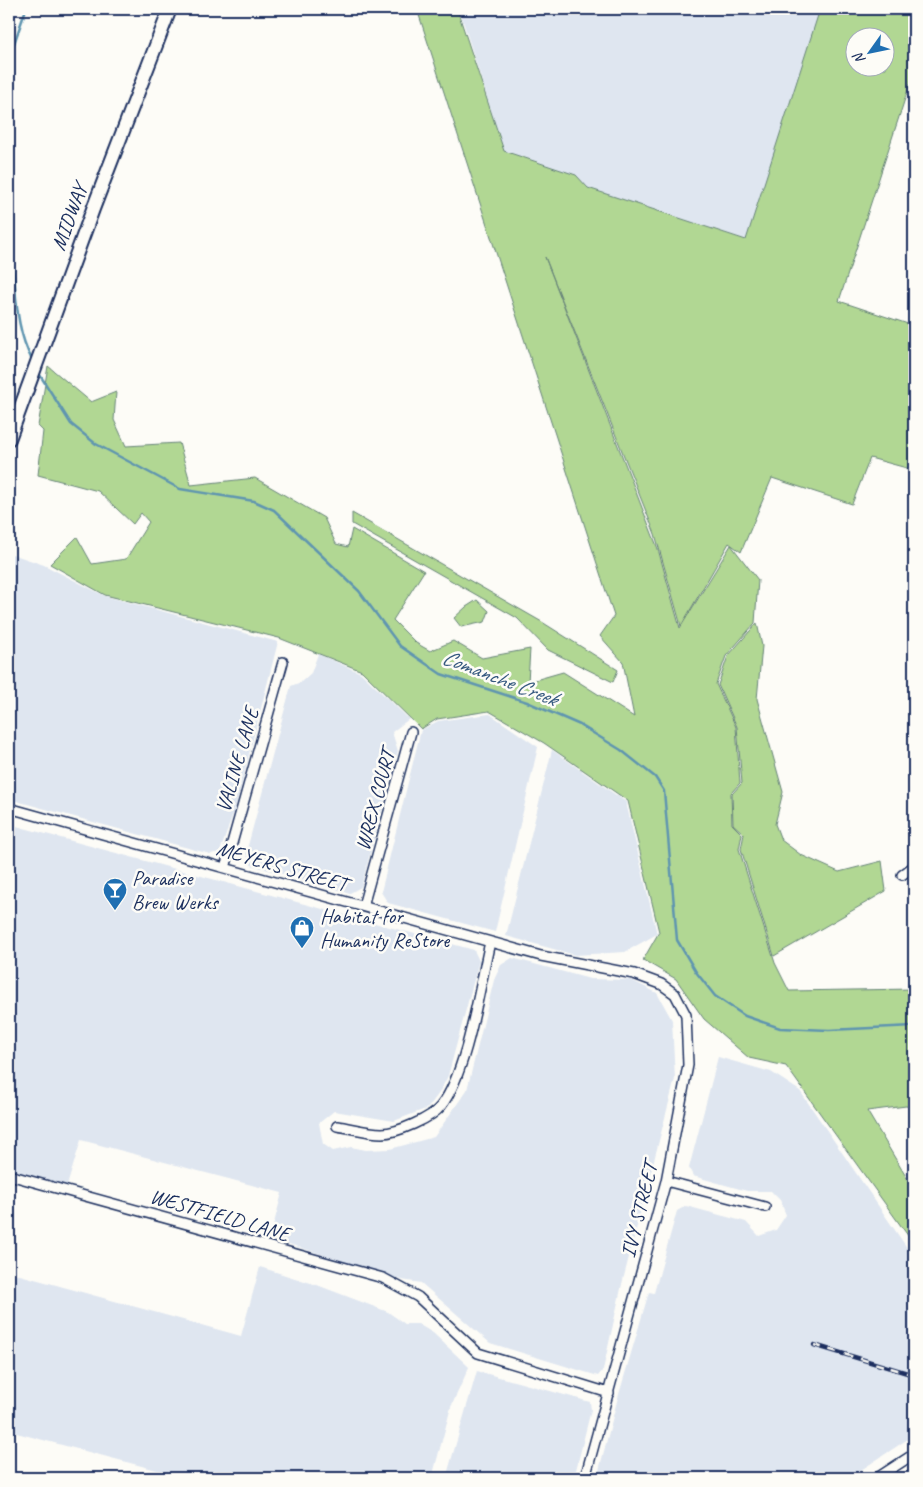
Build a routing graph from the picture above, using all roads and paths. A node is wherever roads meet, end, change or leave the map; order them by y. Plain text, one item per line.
1 (170, 9) edge
2 (9, 439) edge
3 (283, 662) dead end
4 (412, 732) dead end
5 (9, 808) edge
6 (914, 866) edge
7 (225, 868) junction
8 (902, 876) dead end
9 (363, 906) junction
10 (490, 942) junction
11 (634, 974) joint
12 (337, 1126) dead end
13 (9, 1175) edge
14 (666, 1181) junction
15 (765, 1207) dead end
16 (609, 1393) junction
17 (914, 1454) edge
18 (585, 1478) edge
19 (877, 1478) edge

1 - 2 main road, MIDWAY
3 - 7 street, VALINE LANE
4 - 9 street, WREX COURT
5 - 7 street, MEYERS STREET
6 - 8 street
7 - 9 street, MEYERS STREET
9 - 10 street, MEYERS STREET
10 - 11 street, MEYERS STREET
10 - 12 street
11 - 14 street, IVY STREET
13 - 16 street, WESTFIELD LANE
14 - 15 street
14 - 16 street, IVY STREET
16 - 18 street, IVY STREET
17 - 19 street

